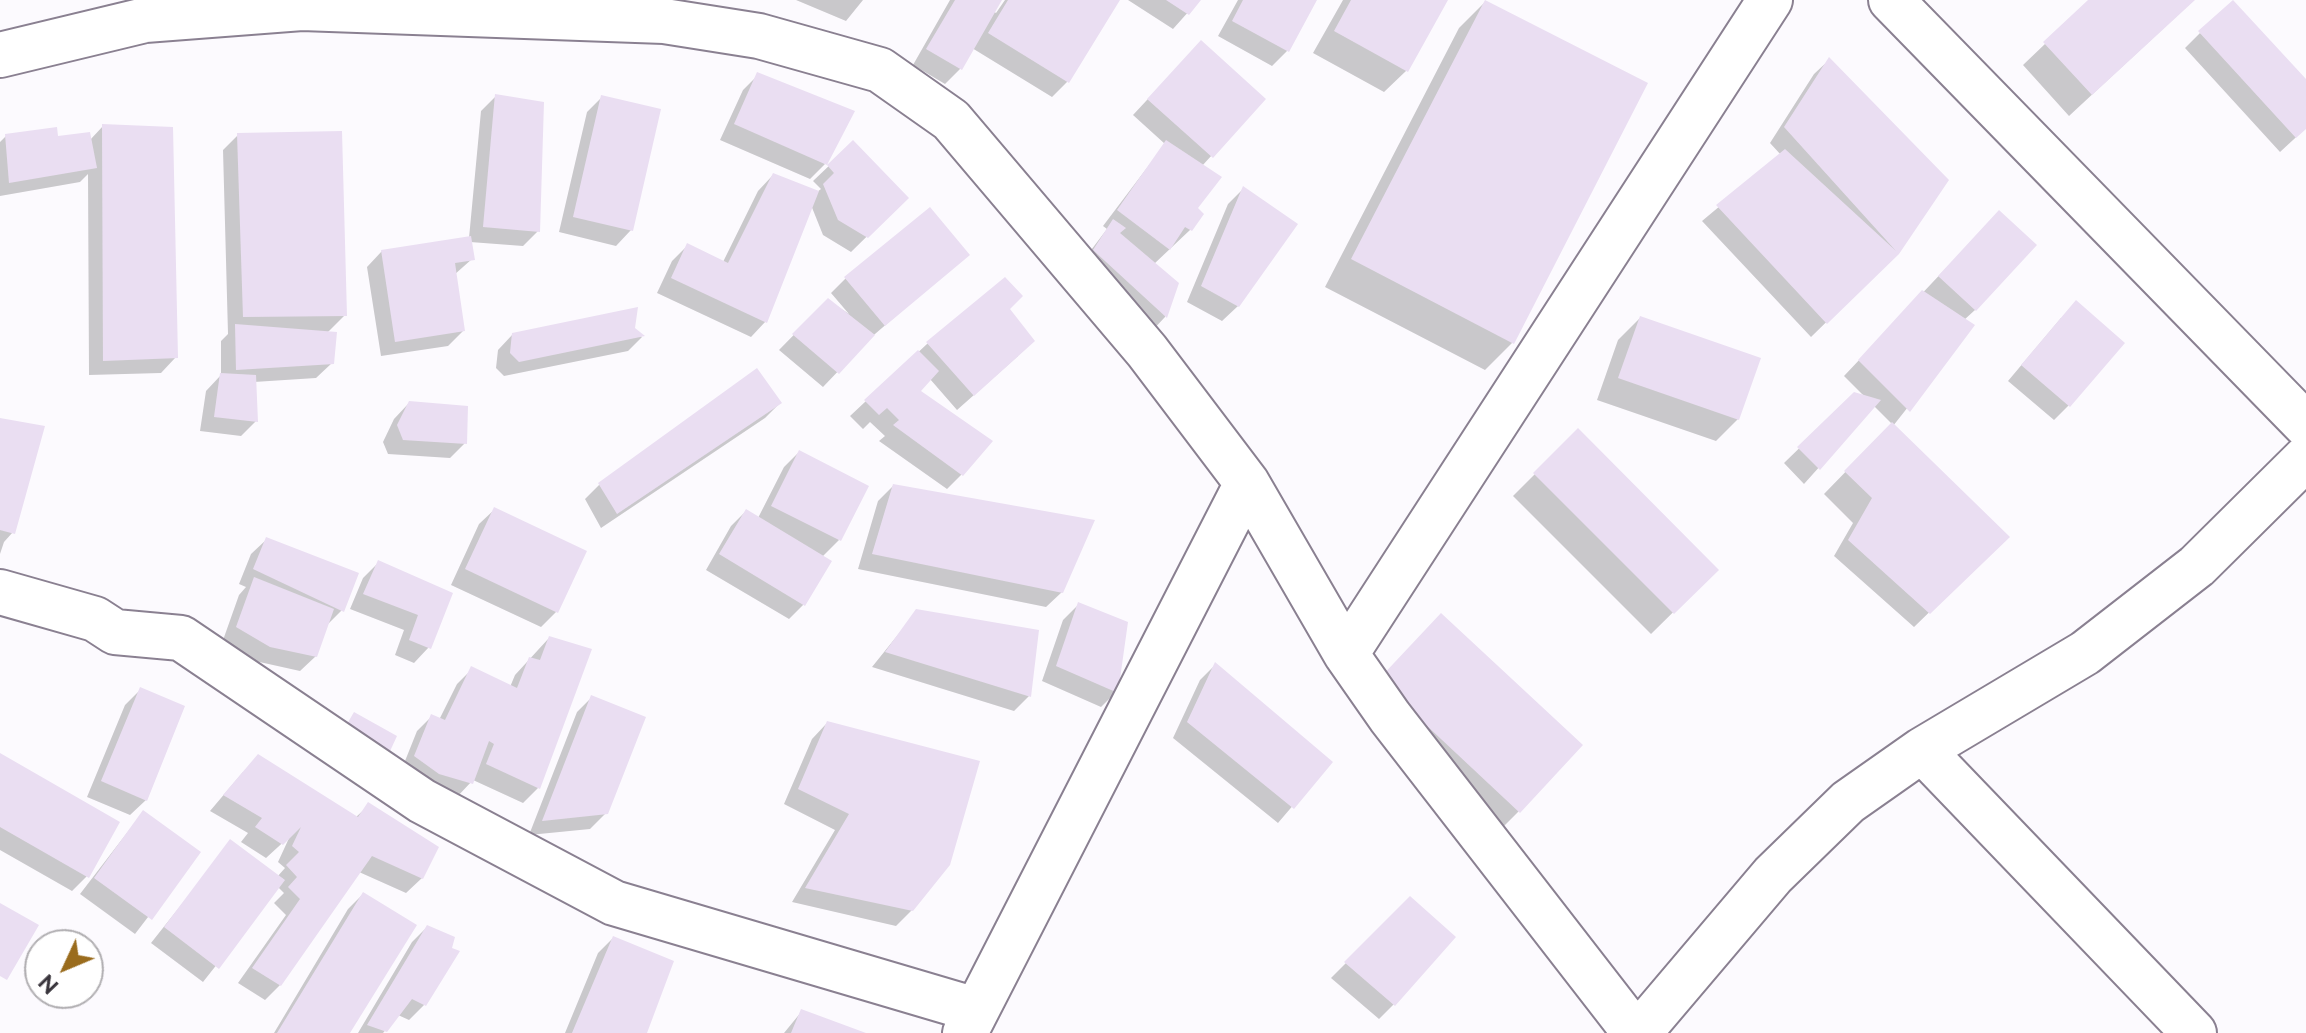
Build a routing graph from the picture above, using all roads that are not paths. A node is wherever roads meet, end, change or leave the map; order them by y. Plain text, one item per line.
1 (1770, 0) edge
2 (1891, 0) edge
3 (0, 55) edge
4 (2306, 425) edge
5 (2306, 458) edge
6 (1247, 483) junction
7 (0, 592) edge
8 (1346, 654) junction
9 (1922, 750) junction
10 (971, 1021) edge
11 (1637, 1033) edge
12 (2194, 1033) edge

1 - 8 street
2 - 4 street
3 - 6 street
5 - 9 street
6 - 8 street
6 - 10 street
7 - 10 street
8 - 11 street
9 - 11 street
9 - 12 street

